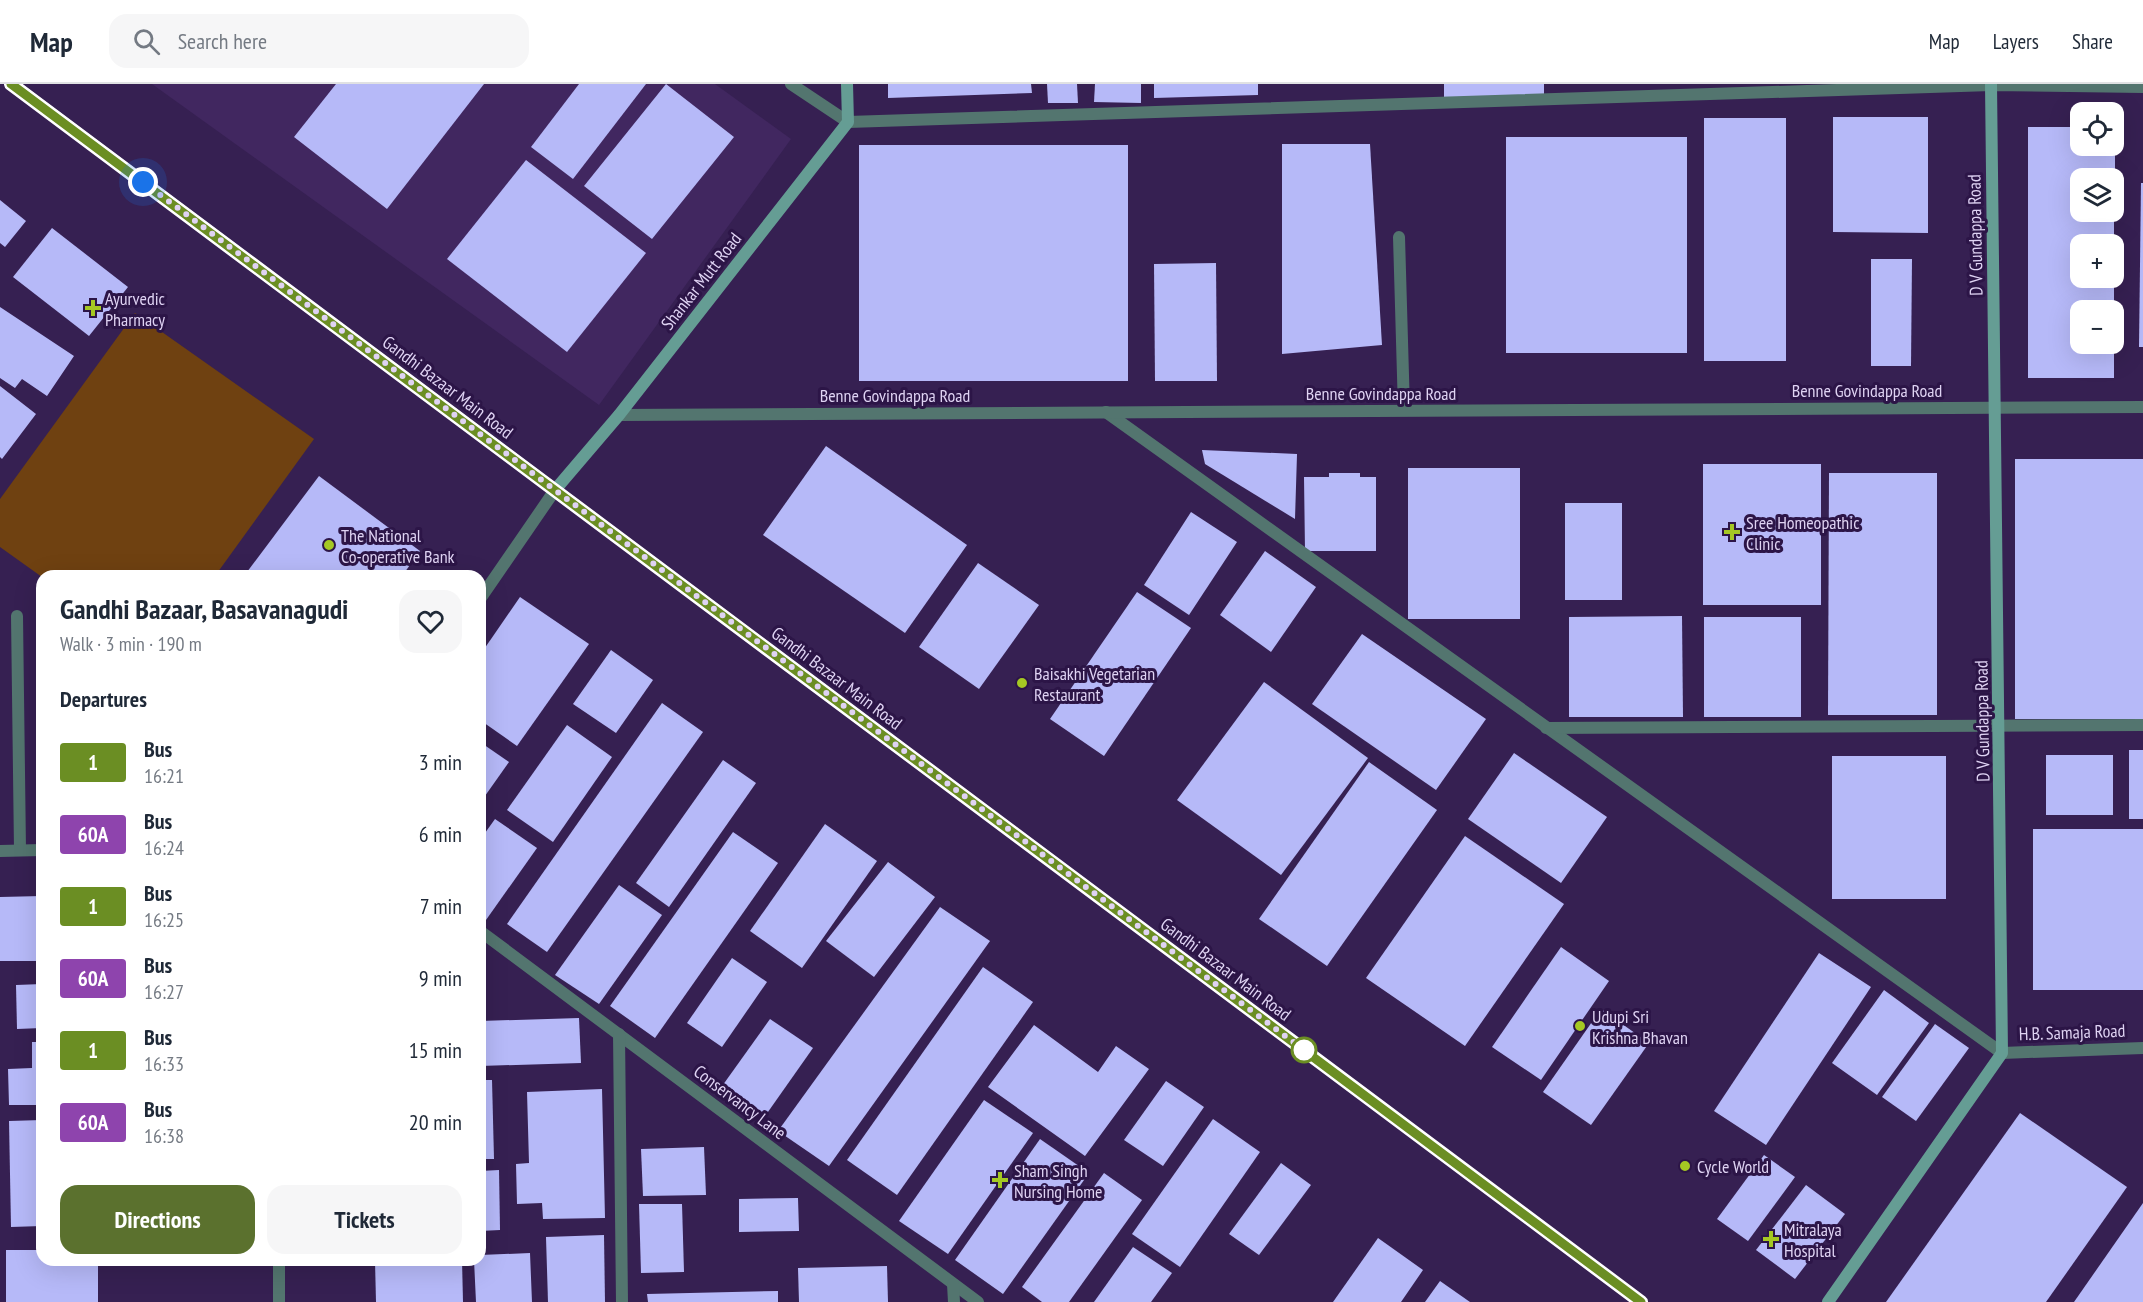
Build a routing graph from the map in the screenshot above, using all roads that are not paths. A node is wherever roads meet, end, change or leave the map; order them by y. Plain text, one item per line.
1 (12, 84) edge
2 (791, 84) edge
3 (847, 84) edge
4 (1991, 85) edge
5 (2143, 87) edge
6 (848, 123) junction
7 (1399, 237) dead end
8 (2143, 407) edge
9 (1996, 408) junction
10 (1404, 410) junction
11 (1106, 412) junction
12 (619, 415) junction
13 (555, 490) junction
14 (486, 590) edge
15 (17, 616) dead end
16 (2143, 724) edge
17 (2000, 726) junction
18 (1546, 728) junction
19 (0, 850) edge
20 (20, 850) junction
21 (36, 850) edge
22 (486, 935) edge
23 (619, 1034) junction
24 (2143, 1048) edge
25 (2002, 1053) junction
26 (279, 1266) edge
27 (953, 1284) junction
28 (279, 1302) edge
29 (622, 1302) edge
30 (954, 1302) edge
31 (978, 1302) edge
32 (1641, 1302) edge
33 (1828, 1302) edge

1 - 13 street, Gandhi Bazaar Main Road
2 - 6 street
3 - 6 street
4 - 5 street
4 - 6 street
4 - 9 street, D V Gundappa Road
6 - 12 street, Shankar Mutt Road
7 - 10 street
8 - 9 street, Benne Govindappa Road
9 - 10 street, Benne Govindappa Road
9 - 17 street, D V Gundappa Road
10 - 11 street, Benne Govindappa Road
11 - 12 street, Benne Govindappa Road
11 - 18 street
12 - 13 street, Shankar Mutt Road
13 - 14 street
13 - 32 street, Gandhi Bazaar Main Road
15 - 20 street
16 - 17 street
17 - 18 street
17 - 25 street, D V Gundappa Road
18 - 25 street
19 - 20 street
20 - 21 street
22 - 23 street, Conservancy Lane
23 - 27 street, Conservancy Lane
23 - 29 street
24 - 25 street, H.B. Samaja Road
25 - 33 street
26 - 28 street
27 - 30 street
27 - 31 street, Conservancy Lane

